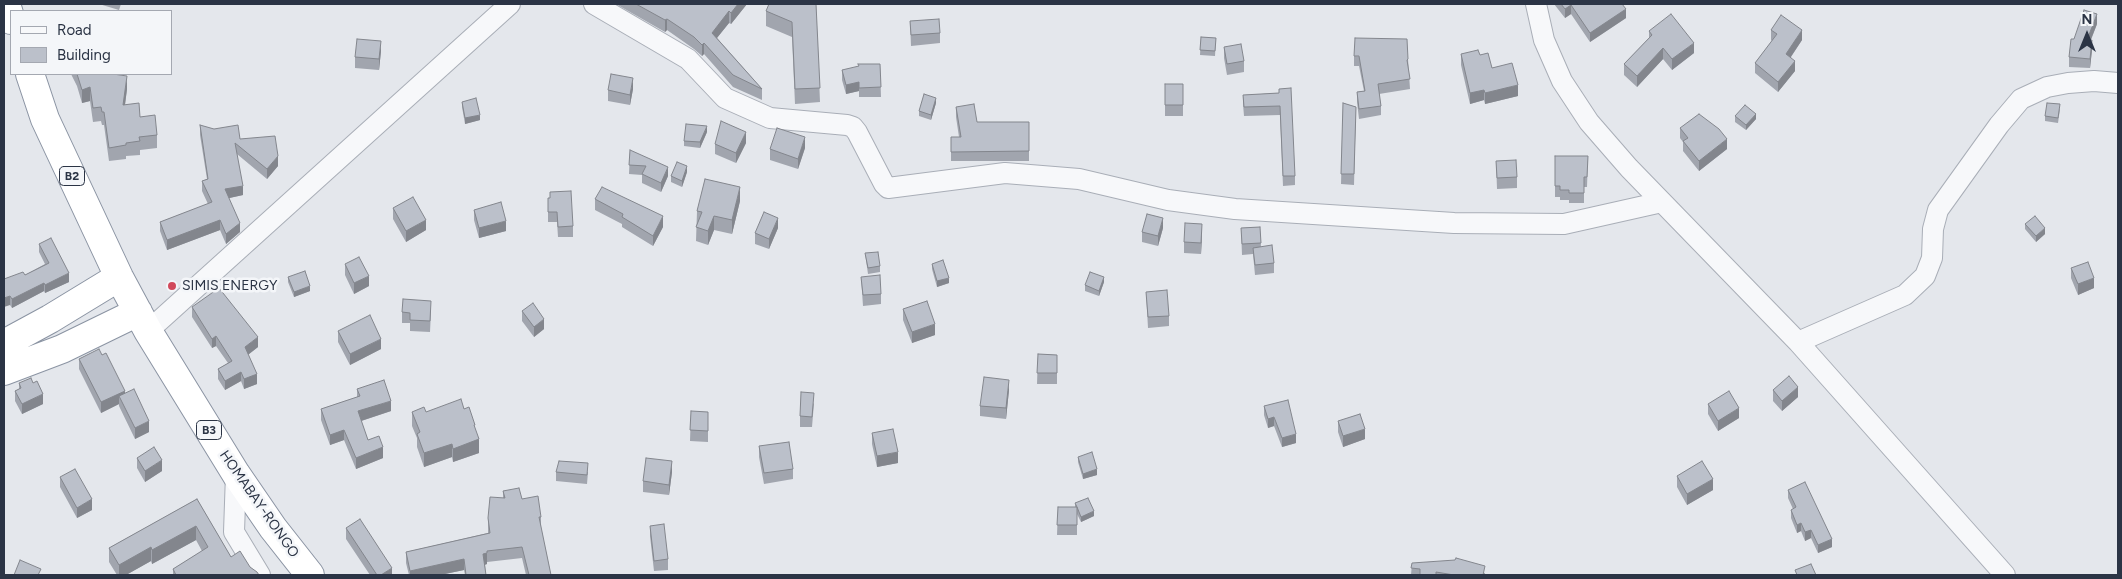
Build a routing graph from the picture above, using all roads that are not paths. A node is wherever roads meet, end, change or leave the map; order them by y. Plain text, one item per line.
1 (6, 4) edge
2 (510, 4) edge
3 (594, 4) edge
4 (1536, 4) edge
5 (10, 17) edge
6 (30, 75) edge
7 (2118, 83) edge
8 (1662, 202) junction
9 (119, 277) junction
10 (143, 322) junction
11 (1798, 342) junction
12 (4, 344) edge
13 (4, 371) edge
14 (236, 474) junction
15 (260, 575) edge
16 (310, 575) edge
17 (2004, 575) edge

1 - 5 highway
2 - 10 street
3 - 8 street
4 - 8 street
6 - 9 highway, B2
7 - 11 street
8 - 11 street
9 - 10 highway, HOMABAY-RONGO / B3
9 - 12 highway
10 - 13 highway
10 - 14 highway, HOMABAY-RONGO / B3
11 - 17 street
14 - 15 street
14 - 16 highway, HOMABAY-RONGO / B3

